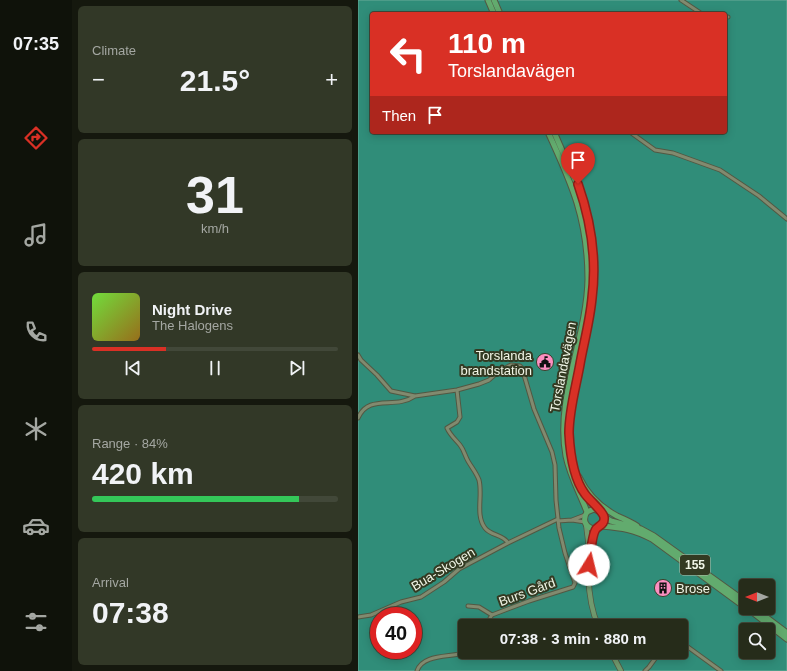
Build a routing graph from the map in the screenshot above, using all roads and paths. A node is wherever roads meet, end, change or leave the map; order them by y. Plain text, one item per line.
1 (488, 0) edge
2 (494, 0) edge
3 (681, 0) edge
4 (493, 12) edge
5 (499, 12) edge
6 (699, 12) edge
7 (549, 134) edge
8 (555, 134) edge
9 (633, 134) edge
10 (787, 219) edge
11 (358, 355) edge
12 (457, 390) junction
13 (415, 396) junction
14 (358, 418) edge
15 (573, 461) junction
16 (599, 510) junction
17 (586, 514) junction
18 (604, 517) junction
19 (558, 520) junction
20 (572, 520) junction
21 (586, 523) junction
22 (599, 527) junction
23 (640, 529) junction
24 (508, 543) junction
25 (590, 560) junction
26 (739, 597) edge
27 (739, 603) edge
28 (468, 606) dead end
29 (492, 615) junction
30 (755, 615) edge
31 (763, 615) edge
32 (358, 617) edge
33 (489, 619) edge
34 (596, 619) edge
35 (787, 633) edge
36 (787, 639) edge
37 (688, 647) edge
38 (458, 655) edge
39 (615, 659) edge
40 (655, 659) edge
41 (417, 671) edge
42 (621, 671) edge
43 (645, 671) edge
44 (721, 671) edge

1 - 4 main road
2 - 5 main road
3 - 6 street
7 - 17 main road, Torslandavägen
8 - 15 main road, Torslandavägen / 155
9 - 10 street
11 - 13 street
12 - 13 street
12 - 19 street
12 - 24 street
13 - 14 street
15 - 16 main road, Torslandavägen / 155
15 - 23 main road, Torslandavägen / 155
16 - 17 main road
16 - 18 main road, Torslandavägen / 155
17 - 20 street
17 - 21 main road, Torslandavägen
18 - 22 main road, Torslandavägen
18 - 23 main road, 155
19 - 20 street
19 - 24 street, Bua-Skogen
19 - 29 street, Burs Gård
20 - 21 street
21 - 22 main road, 155
21 - 25 street, Torslandavägen
22 - 25 street, Torslandavägen
22 - 27 main road, 155
23 - 26 main road, 155
24 - 32 street, Bua-Skogen
25 - 34 street, Torslandavägen
28 - 29 street, Burs Gård
29 - 33 street, Burs Gård
30 - 36 main road, 155
31 - 35 main road
37 - 44 street
38 - 41 street
39 - 42 street
40 - 43 street

